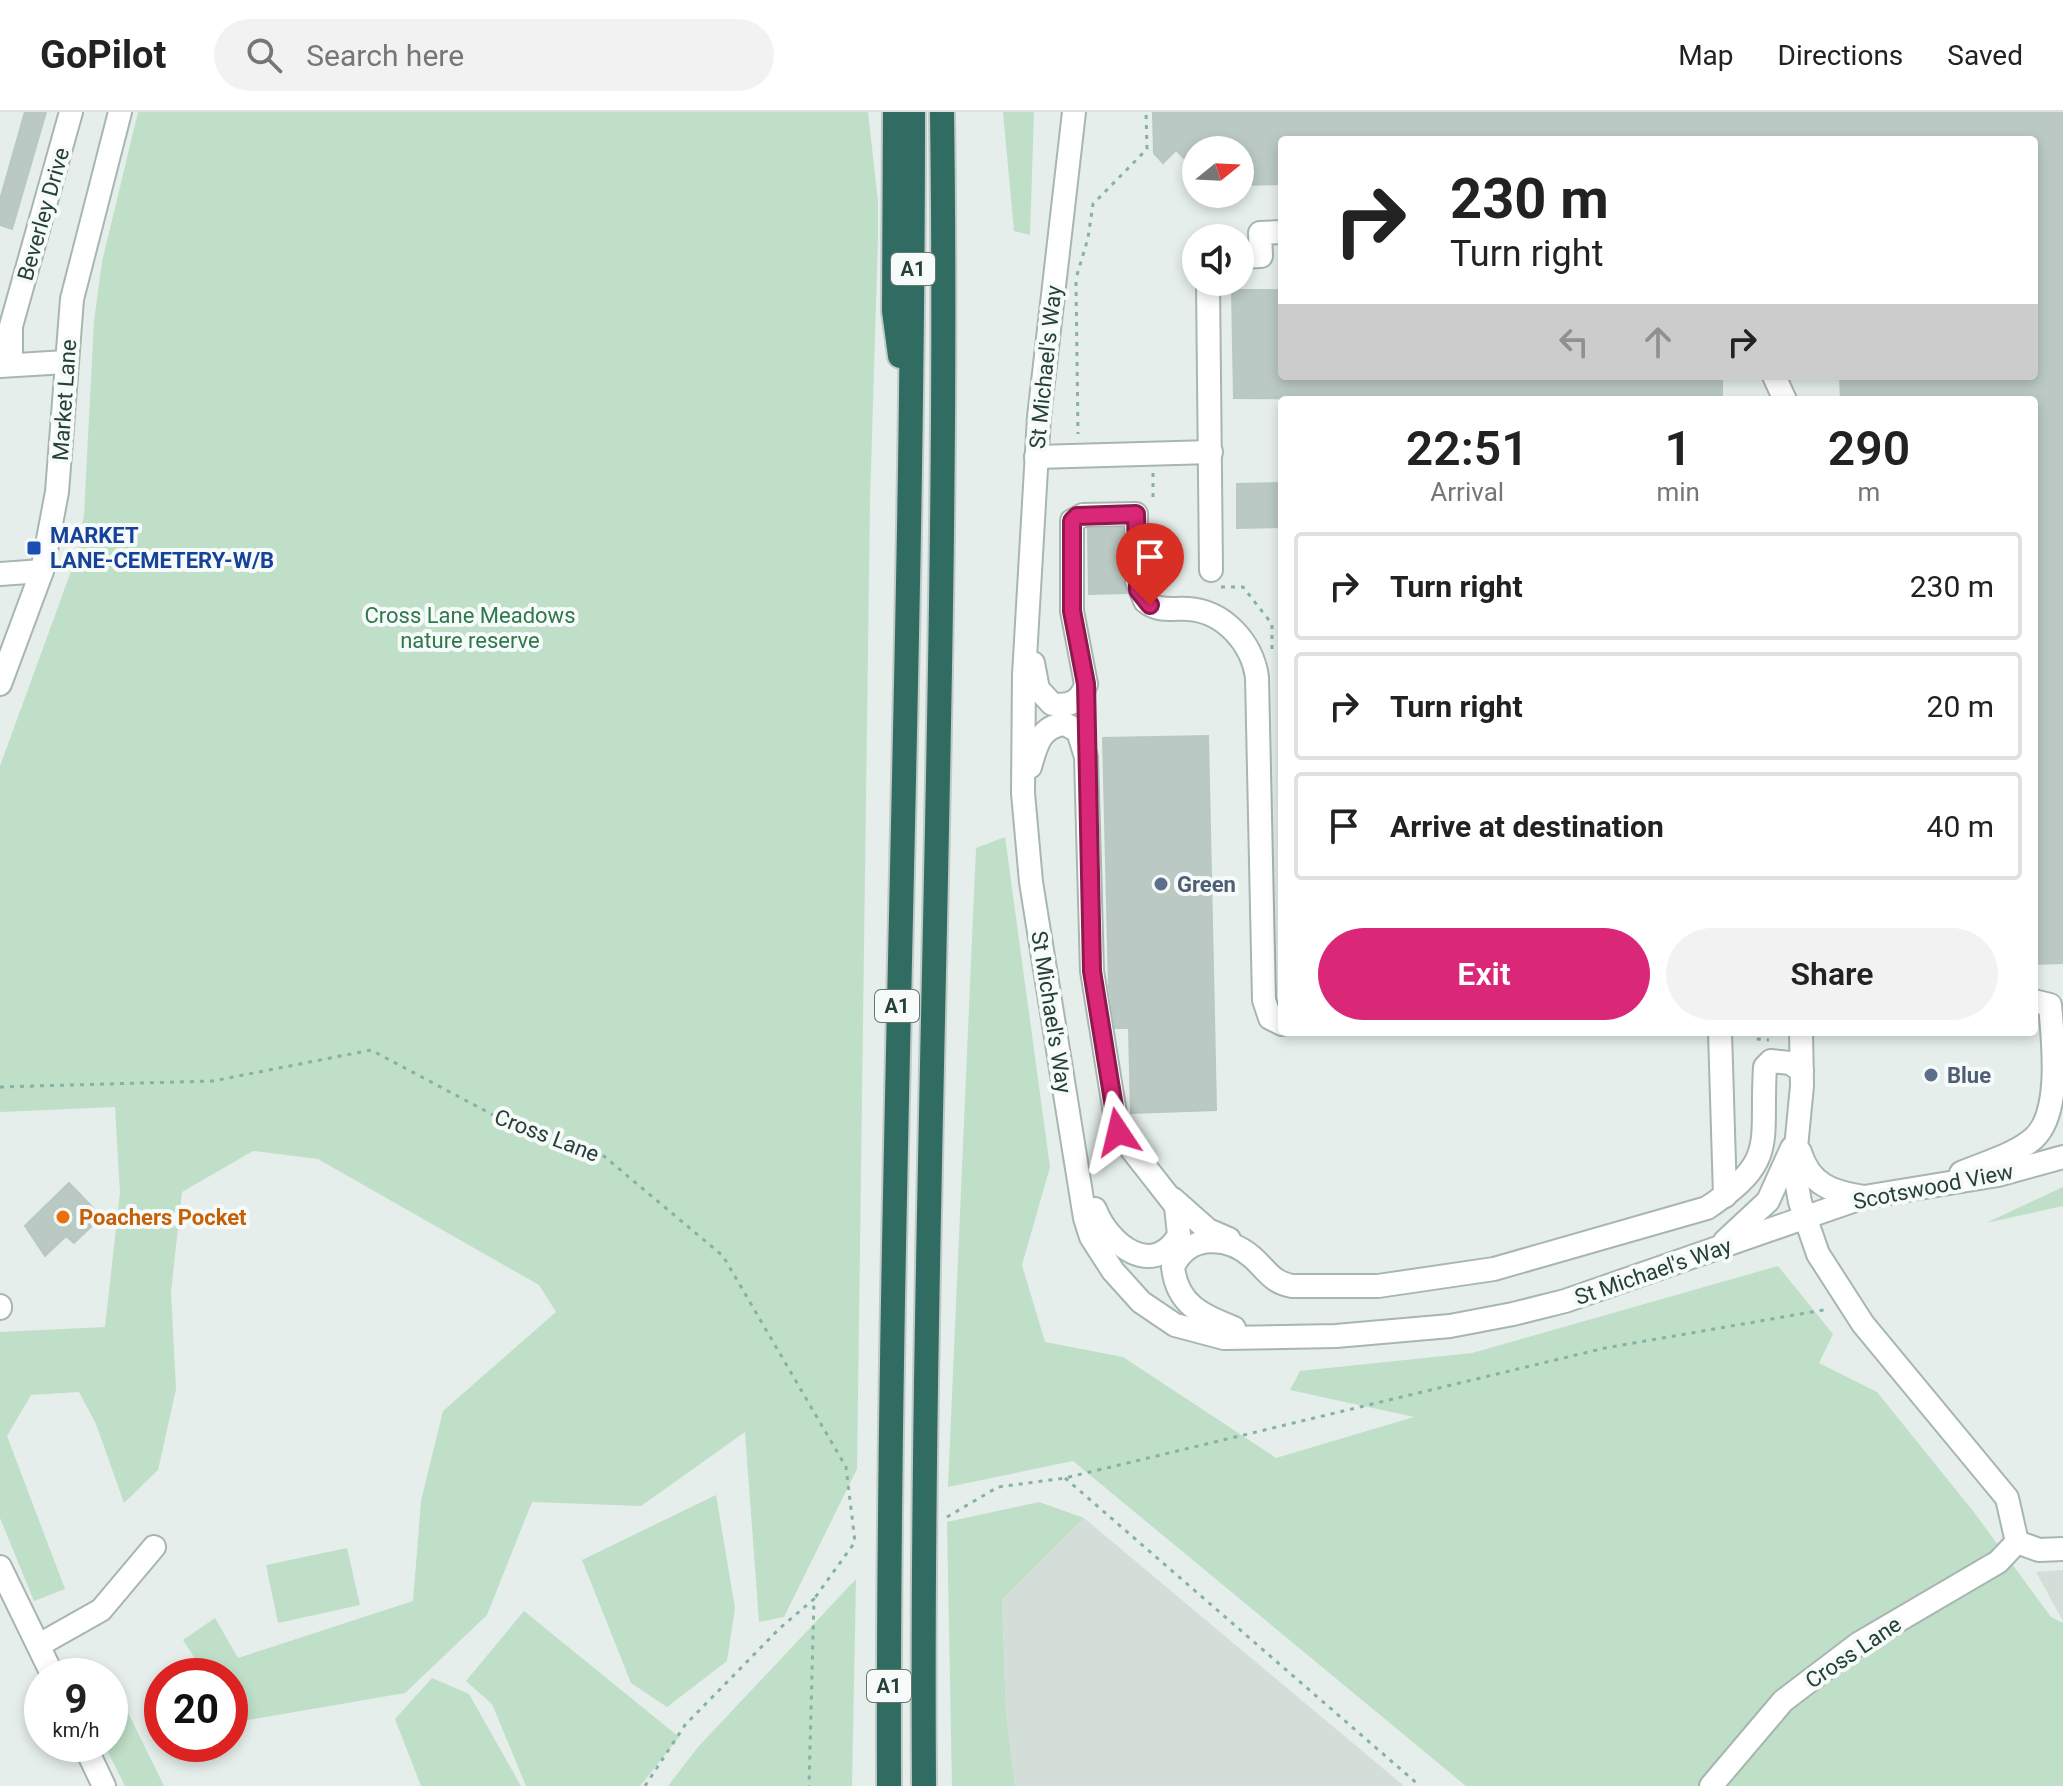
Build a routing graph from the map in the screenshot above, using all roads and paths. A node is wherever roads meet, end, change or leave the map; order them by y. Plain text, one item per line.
1 (71, 112) edge
2 (120, 112) edge
3 (895, 112) edge
4 (913, 112) edge
5 (942, 112) edge
6 (956, 112) edge
7 (1074, 112) edge
8 (1146, 112) edge
9 (1278, 232) edge
10 (1254, 256) edge
11 (1208, 296) edge
12 (943, 336) junction
13 (66, 362) junction
14 (5, 365) edge
15 (908, 425) junction
16 (1078, 442) dead end
17 (1211, 452) junction
18 (1156, 453) junction
19 (1036, 457) junction
20 (1153, 504) dead end
21 (42, 571) junction
22 (0, 574) edge
23 (1212, 578) joint
24 (1028, 602) junction
25 (1272, 656) dead end
26 (0, 684) edge
27 (1085, 688) junction
28 (1086, 757) junction
29 (1023, 793) junction
30 (2049, 1003) edge
31 (1278, 1022) edge
32 (1720, 1036) edge
33 (1801, 1036) edge
34 (2058, 1062) edge
35 (1802, 1071) junction
36 (0, 1087) edge
37 (1796, 1139) junction
38 (1073, 1140) junction
39 (2063, 1157) edge
40 (1938, 1184) junction
41 (1169, 1196) junction
42 (1725, 1196) junction
43 (1864, 1197) junction
44 (1804, 1217) junction
45 (1717, 1249) junction
46 (1252, 1257) junction
47 (1847, 1301) junction
48 (1258, 1337) junction
49 (1065, 1478) junction
50 (947, 1517) dead end
51 (2017, 1542) junction
52 (154, 1547) dead end
53 (2063, 1549) edge
54 (0, 1567) edge
55 (814, 1599) junction
56 (39, 1645) junction
57 (45, 1658) edge
58 (93, 1762) edge
59 (104, 1786) edge
60 (645, 1786) edge
61 (809, 1786) edge
62 (889, 1786) edge
63 (924, 1786) edge
64 (1420, 1786) edge
65 (1711, 1786) edge

1 - 14 street, Beverley Drive
2 - 13 street, Market Lane
3 - 15 highway
4 - 15 highway, A1
5 - 12 highway, A1
6 - 12 highway
7 - 19 street, St Michael's Way
8 - 16 path
9 - 10 street
11 - 17 street
12 - 63 highway, A1
13 - 14 street
13 - 21 street, Market Lane
15 - 62 highway, A1
17 - 18 street
17 - 23 street
18 - 19 street
18 - 20 path
19 - 24 street, St Michael's Way
21 - 22 street
21 - 26 street, Market Lane
23 - 25 path
24 - 27 street
24 - 29 street, St Michael's Way
27 - 28 street
27 - 31 street
28 - 29 street
28 - 41 street
29 - 38 street, St Michael's Way
30 - 34 street
32 - 42 street
33 - 35 street
34 - 40 street
35 - 37 street
35 - 42 street
36 - 55 path, Cross Lane
37 - 43 street
37 - 44 street
37 - 45 street
38 - 41 street
38 - 48 street, St Michael's Way
39 - 40 street, Scotswood View
40 - 43 street, Scotswood View
41 - 46 street
42 - 46 street
43 - 44 street, Scotswood View
44 - 45 street, St Michael's Way
44 - 47 street
45 - 48 street, St Michael's Way
46 - 48 street
47 - 49 path
47 - 51 street
49 - 50 path
49 - 64 path
51 - 53 street
51 - 65 street, Cross Lane
52 - 56 street
54 - 56 street
55 - 60 path
55 - 61 path
56 - 57 street
58 - 59 street

